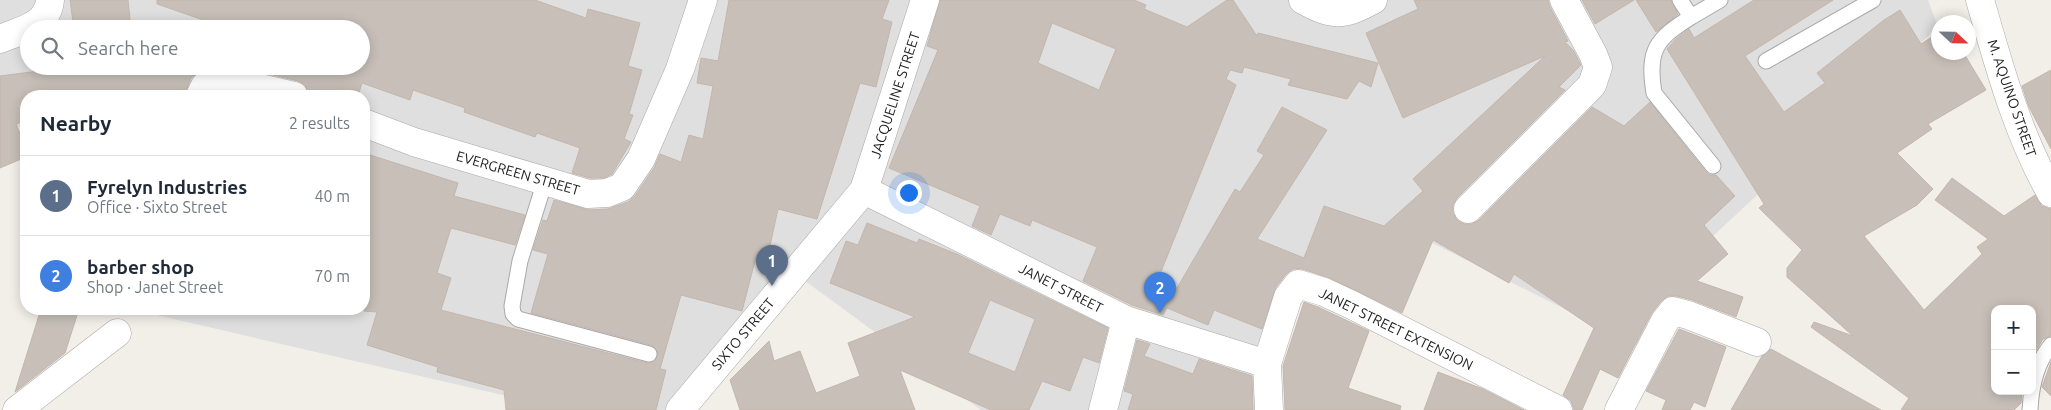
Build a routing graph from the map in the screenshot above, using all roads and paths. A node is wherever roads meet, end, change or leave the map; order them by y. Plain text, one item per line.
1 (50, 0) edge
2 (703, 0) edge
3 (926, 0) edge
4 (1304, 0) edge
5 (1373, 0) edge
6 (1564, 0) edge
7 (1680, 0) edge
8 (1720, 0) edge
9 (1873, 0) edge
10 (1980, 0) edge
11 (1691, 17) junction
12 (41, 20) edge
13 (20, 30) edge
14 (0, 39) edge
15 (1766, 61) dead end
16 (203, 90) edge
17 (269, 90) edge
18 (370, 125) edge
19 (1713, 166) dead end
20 (545, 181) junction
21 (864, 190) junction
22 (2051, 193) edge
23 (1468, 209) dead end
24 (1126, 320) junction
25 (117, 333) dead end
26 (1757, 342) dead end
27 (2051, 346) edge
28 (649, 354) dead end
29 (1267, 364) junction
30 (17, 410) edge
31 (680, 410) edge
32 (1103, 410) edge
33 (1269, 410) edge
34 (1558, 410) edge
35 (1619, 410) edge
36 (2030, 410) edge

1 - 12 street
2 - 20 street, EVERGREEN STREET
3 - 21 street, JACQUELINE STREET
4 - 5 street
6 - 23 street
7 - 11 lane
8 - 11 lane
9 - 15 lane
10 - 22 street, M. AQUINO STREET
11 - 19 lane
13 - 14 street
16 - 17 street
18 - 20 street, EVERGREEN STREET
20 - 28 lane
21 - 24 street, JANET STREET
21 - 31 street, SIXTO STREET
24 - 29 street, JANET STREET
24 - 32 street
25 - 30 street
26 - 35 street
27 - 36 lane
29 - 33 street, JANET STREET EXTENSION
29 - 34 street, JANET STREET EXTENSION

